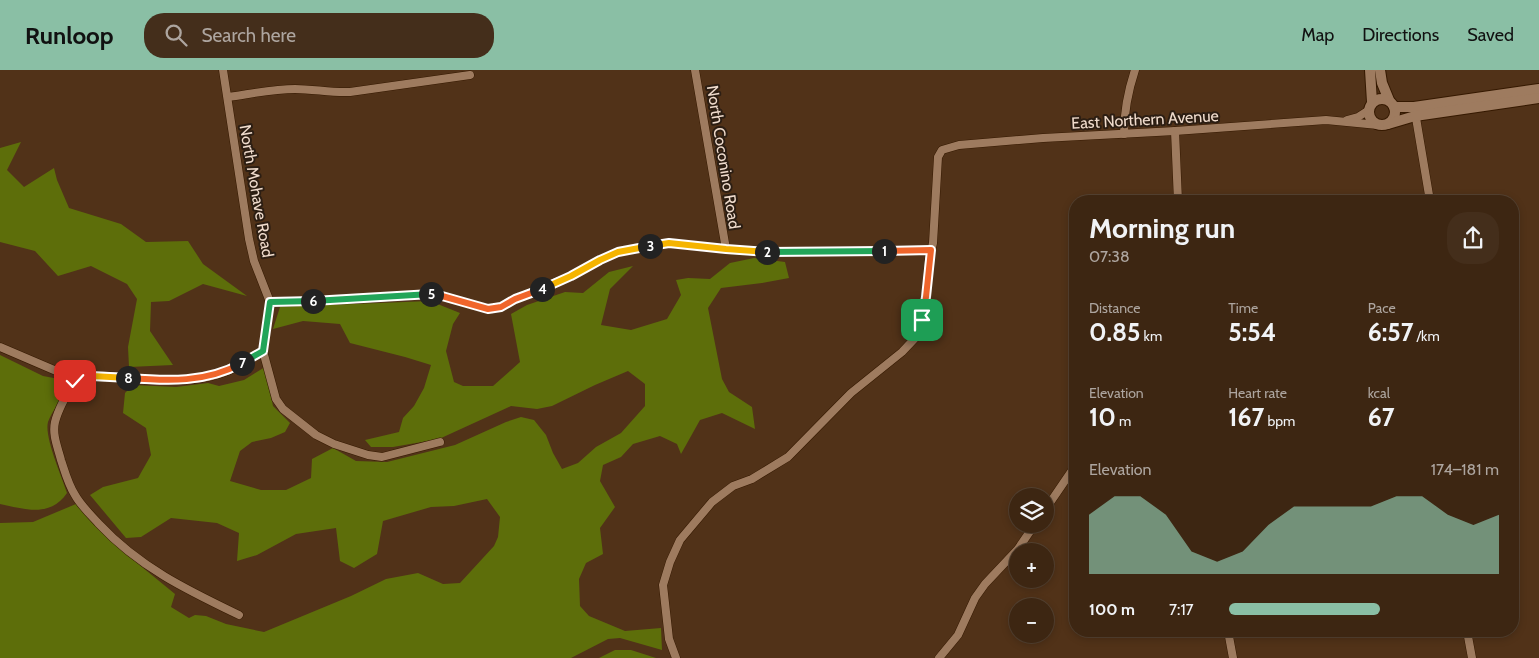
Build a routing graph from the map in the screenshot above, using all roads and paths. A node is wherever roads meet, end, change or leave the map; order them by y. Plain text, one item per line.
1 (223, 70) edge
2 (696, 70) edge
3 (1135, 70) edge
4 (1370, 70) edge
5 (1380, 70) edge
6 (470, 75) dead end
7 (1539, 90) edge
8 (228, 97) junction
9 (1539, 98) edge
10 (1391, 104) junction
11 (1370, 106) junction
12 (1414, 111) junction
13 (1345, 121) junction
14 (1383, 124) junction
15 (1176, 132) junction
16 (1124, 134) junction
17 (1178, 195) edge
18 (1429, 195) edge
19 (726, 249) junction
20 (931, 250) junction
21 (270, 302) junction
22 (0, 347) edge
23 (263, 351) junction
24 (75, 381) junction
25 (440, 442) dead end
26 (1069, 475) edge
27 (1054, 497) edge
28 (1029, 533) edge
29 (239, 615) dead end
30 (1229, 637) edge
31 (1468, 637) edge
32 (676, 658) edge
33 (938, 658) edge
34 (1233, 658) edge
35 (1472, 658) edge

1 - 8 street, North Mohave Road
2 - 19 street, North Coconino Road
3 - 16 street
4 - 11 street
5 - 10 street
6 - 8 street
7 - 12 street
8 - 21 street, North Mohave Road
9 - 12 street
10 - 11 street
10 - 12 street
10 - 14 street
11 - 13 street, East Northern Avenue
11 - 14 street
12 - 14 street
12 - 18 street
13 - 14 street, East Northern Avenue
13 - 15 street, East Northern Avenue
15 - 16 street, East Northern Avenue
15 - 17 street
16 - 20 street, East Northern Avenue
19 - 20 street
19 - 21 street
20 - 32 street
21 - 23 street
22 - 24 street
23 - 24 street
23 - 25 street
24 - 29 street
26 - 27 street
28 - 33 street
30 - 34 street
31 - 35 street

